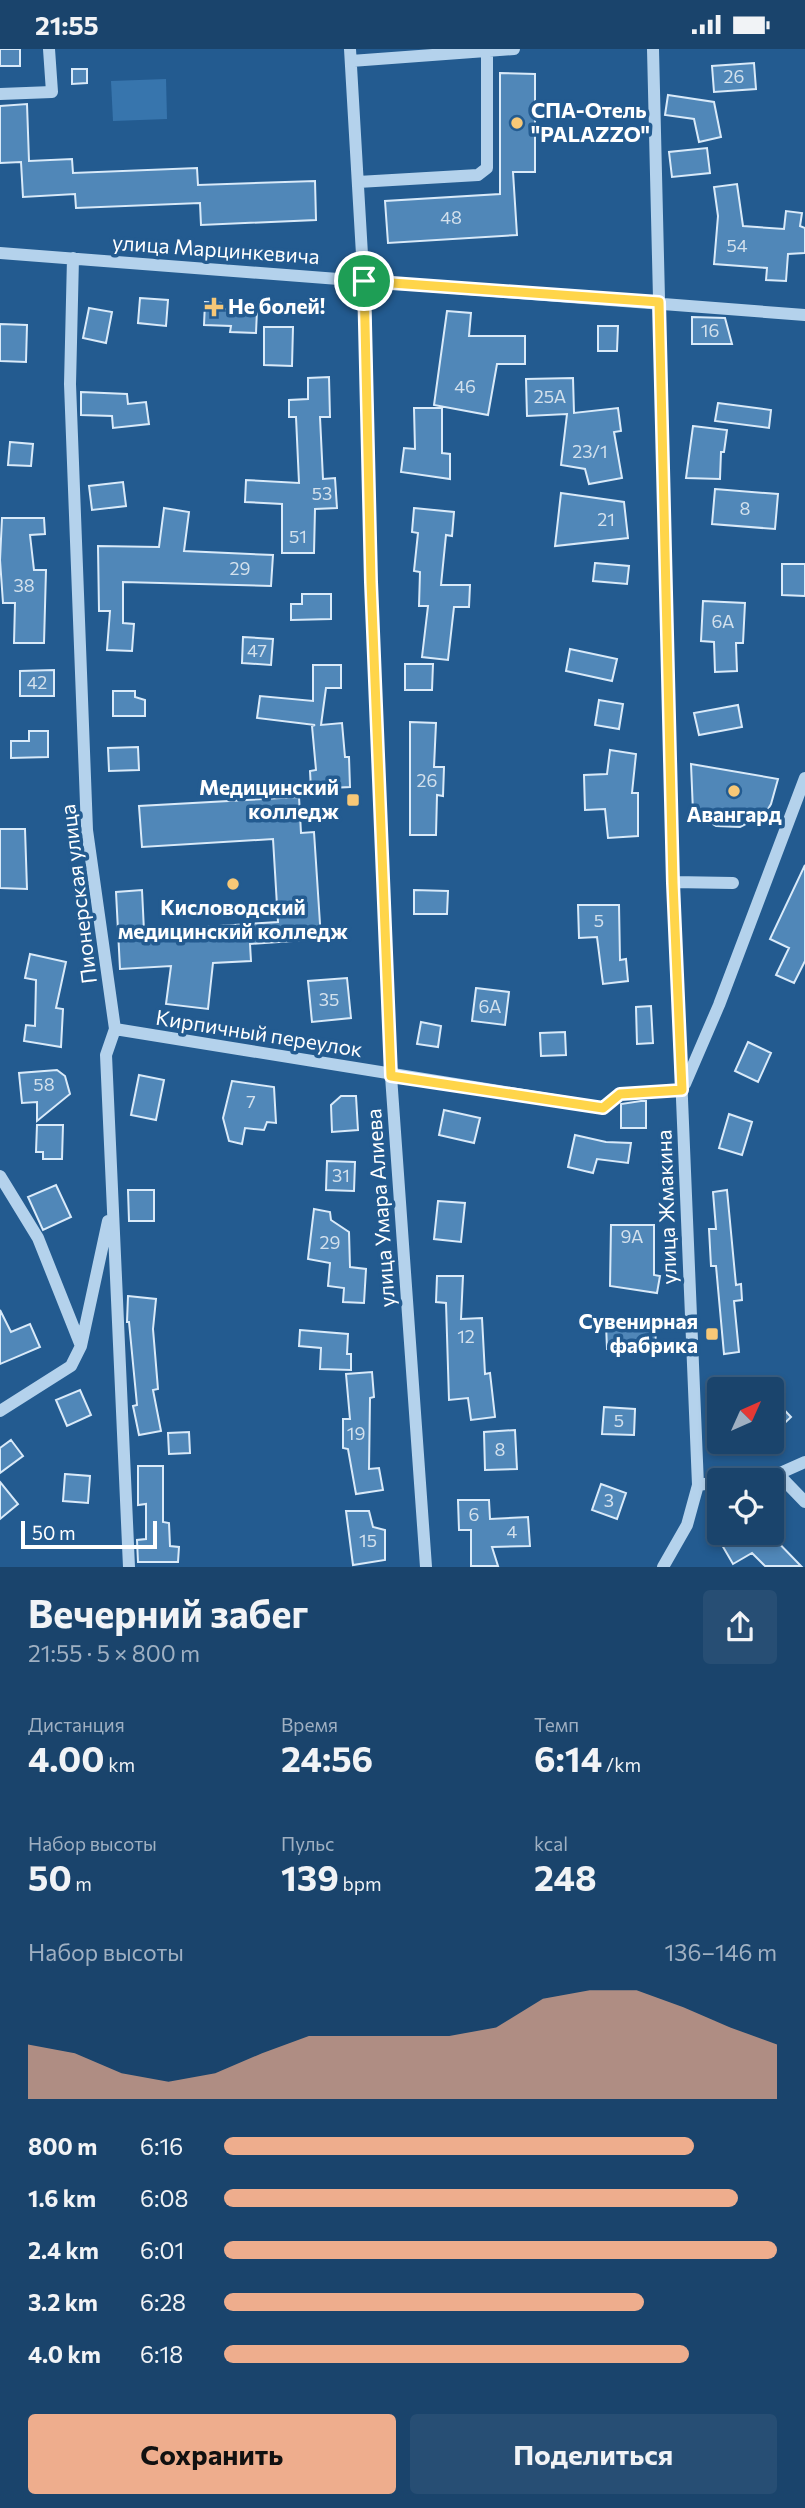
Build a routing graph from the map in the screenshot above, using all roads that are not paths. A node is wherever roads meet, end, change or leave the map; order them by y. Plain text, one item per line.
1 (49, 49) edge
2 (514, 49) edge
3 (653, 49) edge
4 (487, 51) junction
5 (350, 55) edge
6 (0, 94) edge
7 (358, 182) junction
8 (0, 253) edge
9 (73, 258) junction
10 (364, 281) junction
11 (659, 302) junction
12 (805, 315) edge
13 (805, 778) edge
14 (673, 883) junction
15 (733, 883) dead end
16 (115, 1029) junction
17 (391, 1076) junction
18 (682, 1090) junction
19 (0, 1176) edge
20 (112, 1207) junction
21 (80, 1346) junction
22 (0, 1411) edge
23 (805, 1462) edge
24 (784, 1471) edge
25 (784, 1480) edge
26 (707, 1484) edge
27 (698, 1485) junction
28 (805, 1503) edge
29 (129, 1566) edge
30 (426, 1566) edge
31 (663, 1566) edge

1 - 6 street
2 - 4 street
3 - 11 street
4 - 5 street
4 - 7 street
5 - 7 street, улица Умара Алиева
7 - 10 street, улица Умара Алиева
8 - 9 street, улица Марцинкевича
9 - 10 street, улица Марцинкевича
9 - 16 street, Пионерская улица
10 - 11 street, улица Марцинкевича
10 - 17 street, улица Умара Алиева
11 - 12 street, улица Марцинкевича
11 - 14 street
13 - 18 street, улица Жмакина
14 - 15 street
14 - 18 street
16 - 17 street, Кирпичный переулок
16 - 20 street, Пионерская улица
17 - 18 street, Кирпичный переулок
17 - 30 street, улица Умара Алиева
18 - 27 street, улица Жмакина
19 - 21 street
20 - 21 street
20 - 29 street, Пионерская улица
21 - 22 street
23 - 24 street
25 - 28 street
26 - 27 street
27 - 31 street, улица Жмакина

